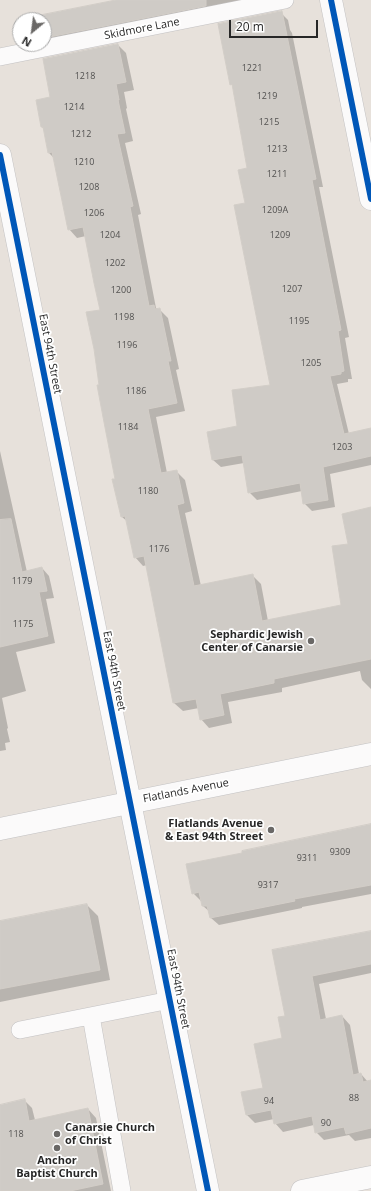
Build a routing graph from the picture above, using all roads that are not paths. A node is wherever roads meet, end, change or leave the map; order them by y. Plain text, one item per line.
1 (285, 0) edge
2 (332, 0) edge
3 (0, 57) edge
4 (0, 155) edge
5 (371, 199) edge
6 (371, 754) edge
7 (130, 803) junction
8 (0, 829) edge
9 (170, 1000) junction
10 (90, 1016) junction
11 (20, 1030) dead end
12 (371, 1177) edge
13 (122, 1191) edge
14 (208, 1191) edge
15 (302, 1191) edge

1 - 3 lane, Skidmore Lane
2 - 5 street
4 - 7 street, East 94th Street
6 - 7 street, Flatlands Avenue
7 - 8 street, Flatlands Avenue
7 - 9 street, East 94th Street
9 - 10 lane
9 - 14 street, East 94th Street
10 - 11 lane
10 - 13 lane
12 - 15 street

